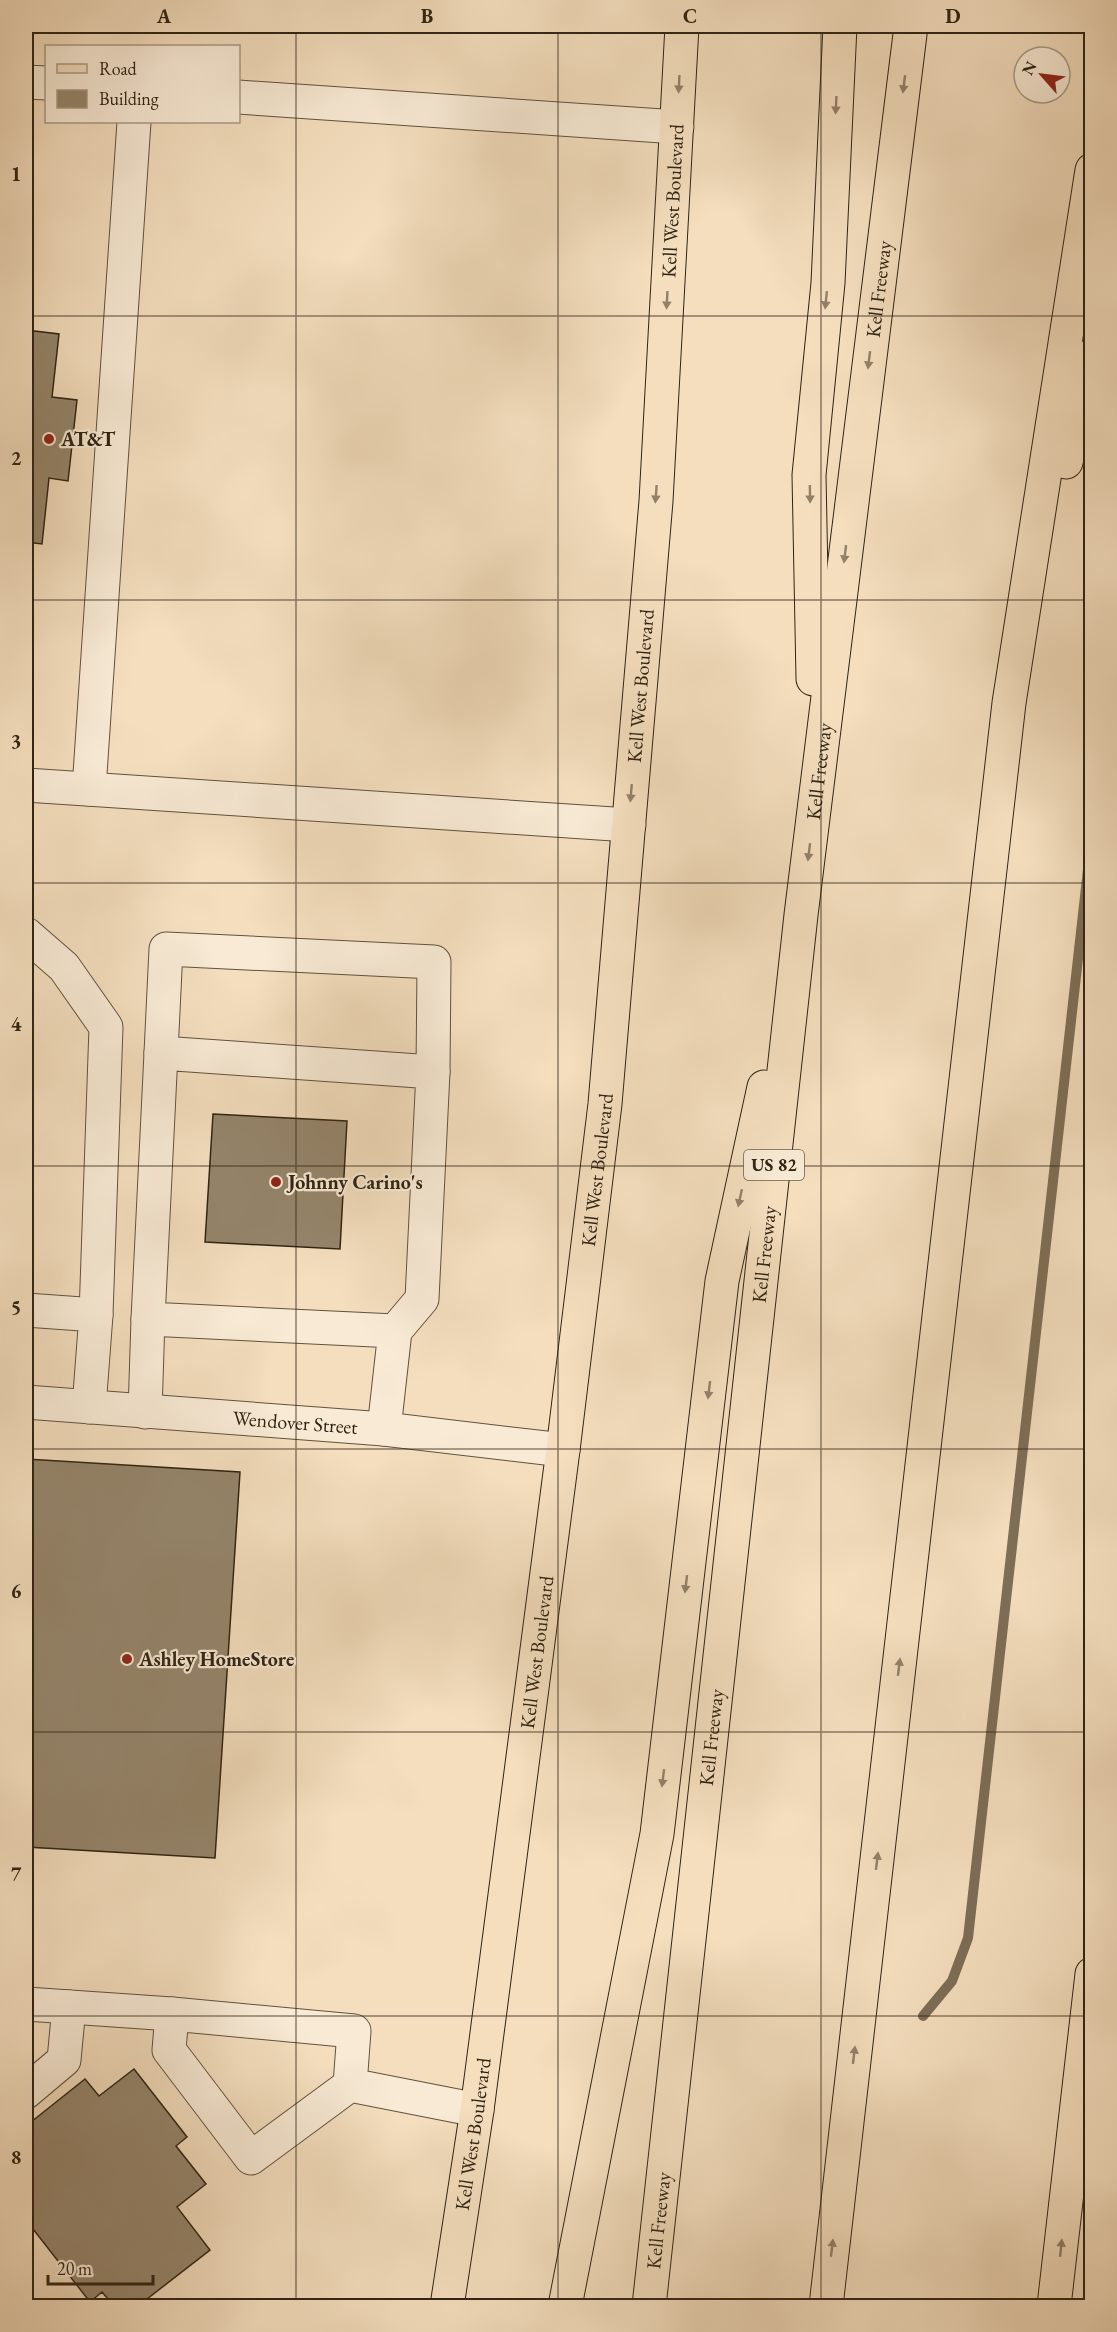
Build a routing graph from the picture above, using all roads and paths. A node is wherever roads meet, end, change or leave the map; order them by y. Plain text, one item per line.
1 (682, 26) edge
2 (840, 26) edge
3 (911, 26) edge
4 (26, 82) edge
5 (45, 83) edge
6 (240, 97) edge
7 (134, 123) edge
8 (677, 127) junction
9 (1092, 170) edge
10 (1092, 355) edge
11 (1009, 703) junction
12 (26, 785) edge
13 (89, 789) junction
14 (815, 798) junction
15 (628, 825) junction
16 (801, 915) junction
17 (26, 934) edge
18 (161, 1053) junction
19 (433, 1072) junction
20 (26, 1310) edge
21 (96, 1315) junction
22 (148, 1319) junction
23 (395, 1331) junction
24 (26, 1402) edge
25 (89, 1407) junction
26 (145, 1412) junction
27 (384, 1429) junction
28 (563, 1450) junction
29 (1092, 1974) edge
30 (26, 2004) edge
31 (69, 2007) junction
32 (172, 2014) junction
33 (350, 2085) junction
34 (26, 2092) edge
35 (477, 2110) junction
36 (447, 2307) edge
37 (565, 2307) edge
38 (649, 2307) edge
39 (826, 2307) edge
40 (1054, 2307) edge

1 -> 8 main road, Kell West Boulevard
2 -> 14 main road
3 -> 14 main road, Kell Freeway / US 82
4 - 5 street
6 - 8 street
7 - 13 street
8 -> 15 main road, Kell West Boulevard
9 - 11 main road
10 - 11 main road
39 -> 11 main road
12 - 13 street
13 - 15 street
14 -> 16 main road, Kell Freeway / US 82
15 - 28 main road, Kell West Boulevard
16 -> 37 main road
16 - 38 main road, Kell Freeway / US 82
17 - 21 street
18 - 19 street
18 - 19 street
18 - 22 street
19 - 23 street
20 - 21 street
21 - 25 street
22 - 23 street
22 - 26 street
23 - 27 street
24 - 25 street, Wendover Street
25 - 26 street, Wendover Street
26 - 27 street, Wendover Street
27 - 28 street, Wendover Street
28 - 35 main road, Kell West Boulevard
40 -> 29 main road
30 - 31 street
31 - 32 street
31 - 34 street
32 - 33 street
32 - 33 street
33 - 35 street
35 - 36 main road, Kell West Boulevard

